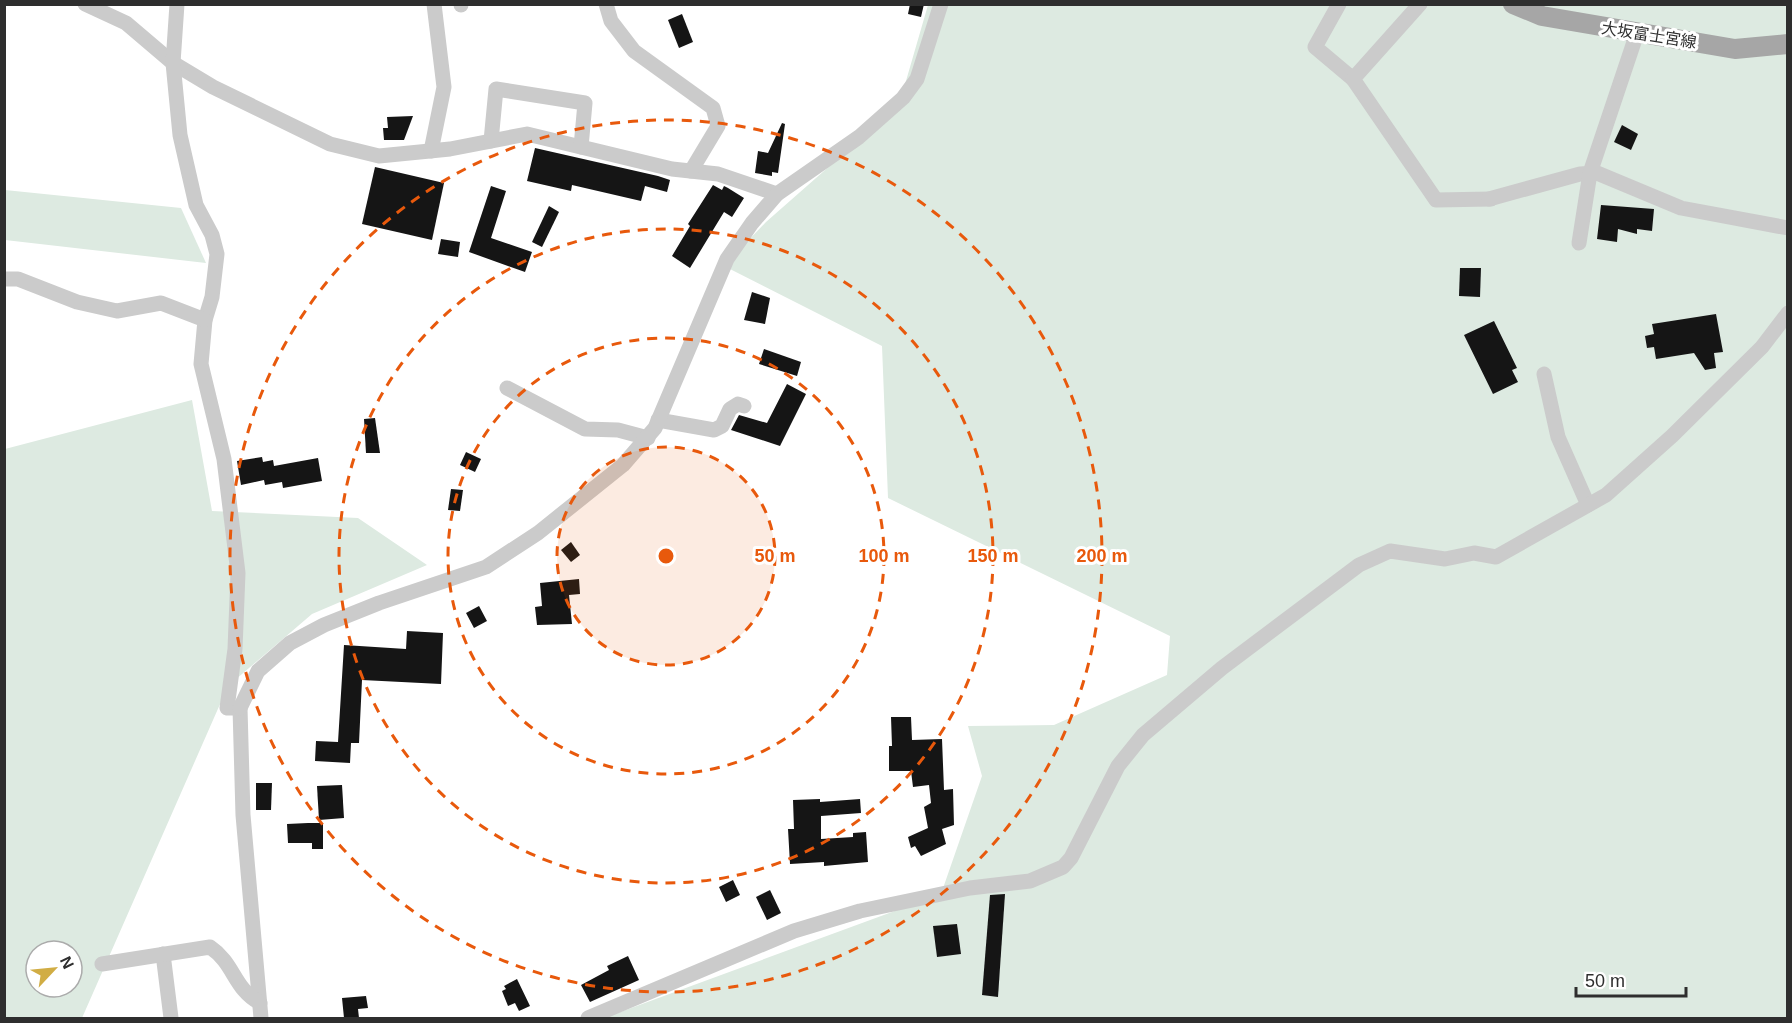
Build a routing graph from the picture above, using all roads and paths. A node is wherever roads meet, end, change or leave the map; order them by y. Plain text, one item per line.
1 (85, 4) edge
2 (177, 4) edge
3 (434, 4) edge
4 (606, 4) edge
5 (941, 4) edge
6 (1339, 4) edge
7 (1420, 4) edge
8 (1513, 4) edge
9 (1637, 33) junction
10 (1788, 44) edge
11 (173, 63) junction
12 (1353, 79) junction
13 (491, 141) junction
14 (580, 147) junction
15 (431, 151) junction
16 (691, 171) junction
17 (1590, 173) junction
18 (777, 194) junction
19 (1788, 228) edge
20 (1579, 243) dead end
21 (4, 279) edge
22 (1788, 313) edge
23 (205, 320) junction
24 (1544, 374) dead end
25 (507, 388) dead end
26 (744, 406) dead end
27 (658, 420) junction
28 (648, 438) junction
29 (1588, 505) junction
30 (240, 708) junction
31 (163, 954) junction
32 (102, 964) dead end
33 (261, 1011) edge
34 (171, 1018) edge
35 (588, 1018) edge

1 - 11 street
2 - 11 street
3 - 15 street
4 - 16 street
5 - 18 street
6 - 12 street
7 - 12 street
8 - 9 main road, 大坂富士宮線
9 - 10 main road, 大坂富士宮線
9 - 17 street
11 - 15 street
11 - 23 street
12 - 17 street
13 - 14 street
13 - 14 street
13 - 15 street
14 - 16 street
16 - 18 street
17 - 19 street
17 - 20 street
18 - 27 street
21 - 23 street
22 - 29 street
23 - 30 street
24 - 29 street
25 - 28 street
26 - 27 street
27 - 28 street
28 - 30 street
29 - 35 street
30 - 33 street
31 - 32 street
31 - 33 street
31 - 34 street

